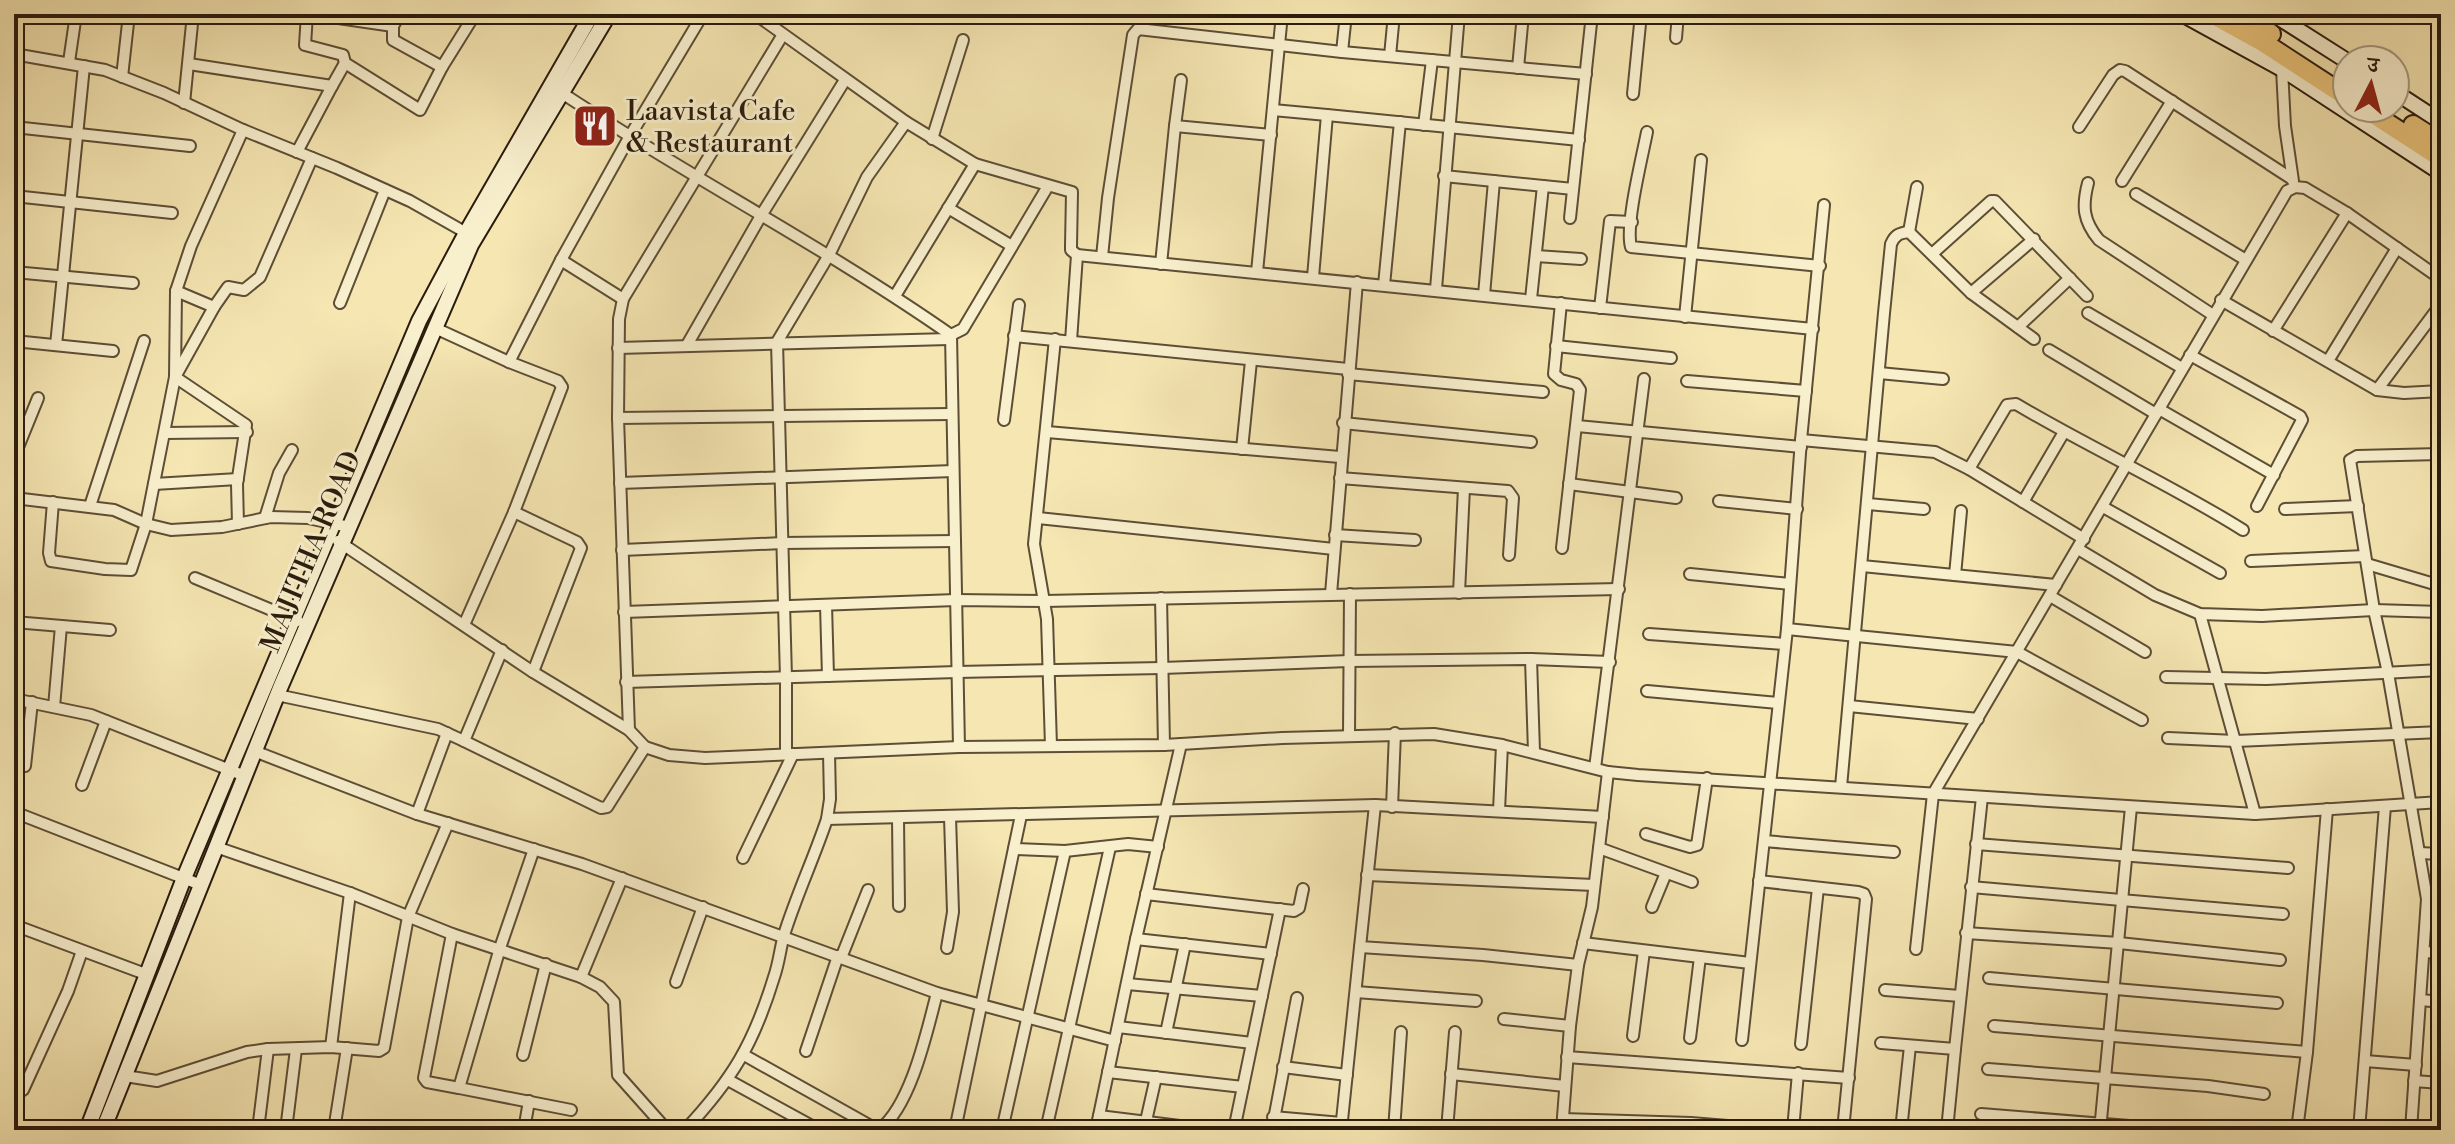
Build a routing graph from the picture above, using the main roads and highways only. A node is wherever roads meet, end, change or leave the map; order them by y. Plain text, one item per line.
1 (592, 14) edge
2 (609, 14) edge
3 (2182, 14) edge
4 (2212, 14) edge
5 (2239, 14) edge
6 (2273, 14) edge
7 (2331, 51) edge
8 (2331, 72) edge
9 (2331, 87) edge
10 (2411, 102) edge
11 (2441, 122) edge
12 (2389, 124) edge
13 (2411, 124) edge
14 (2441, 143) edge
15 (2441, 158) edge
16 (2441, 173) edge
17 (470, 235) junction
18 (339, 532) junction
19 (300, 622) junction
20 (237, 773) junction
21 (87, 1130) edge
22 (103, 1130) edge

1 - 17 main road, MAJITHA ROAD
2 - 17 main road, MAJITHA ROAD
3 - 16 main road
4 - 9 highway
5 - 8 highway
6 - 7 main road
10 - 11 main road
12 - 15 highway
13 - 14 highway
17 - 18 main road, MAJITHA ROAD
17 - 18 main road, MAJITHA ROAD
18 - 19 main road, MAJITHA ROAD
19 - 20 main road, MAJITHA ROAD
19 - 20 main road, MAJITHA ROAD
20 - 21 main road, MAJITHA ROAD
20 - 22 main road, MAJITHA ROAD

